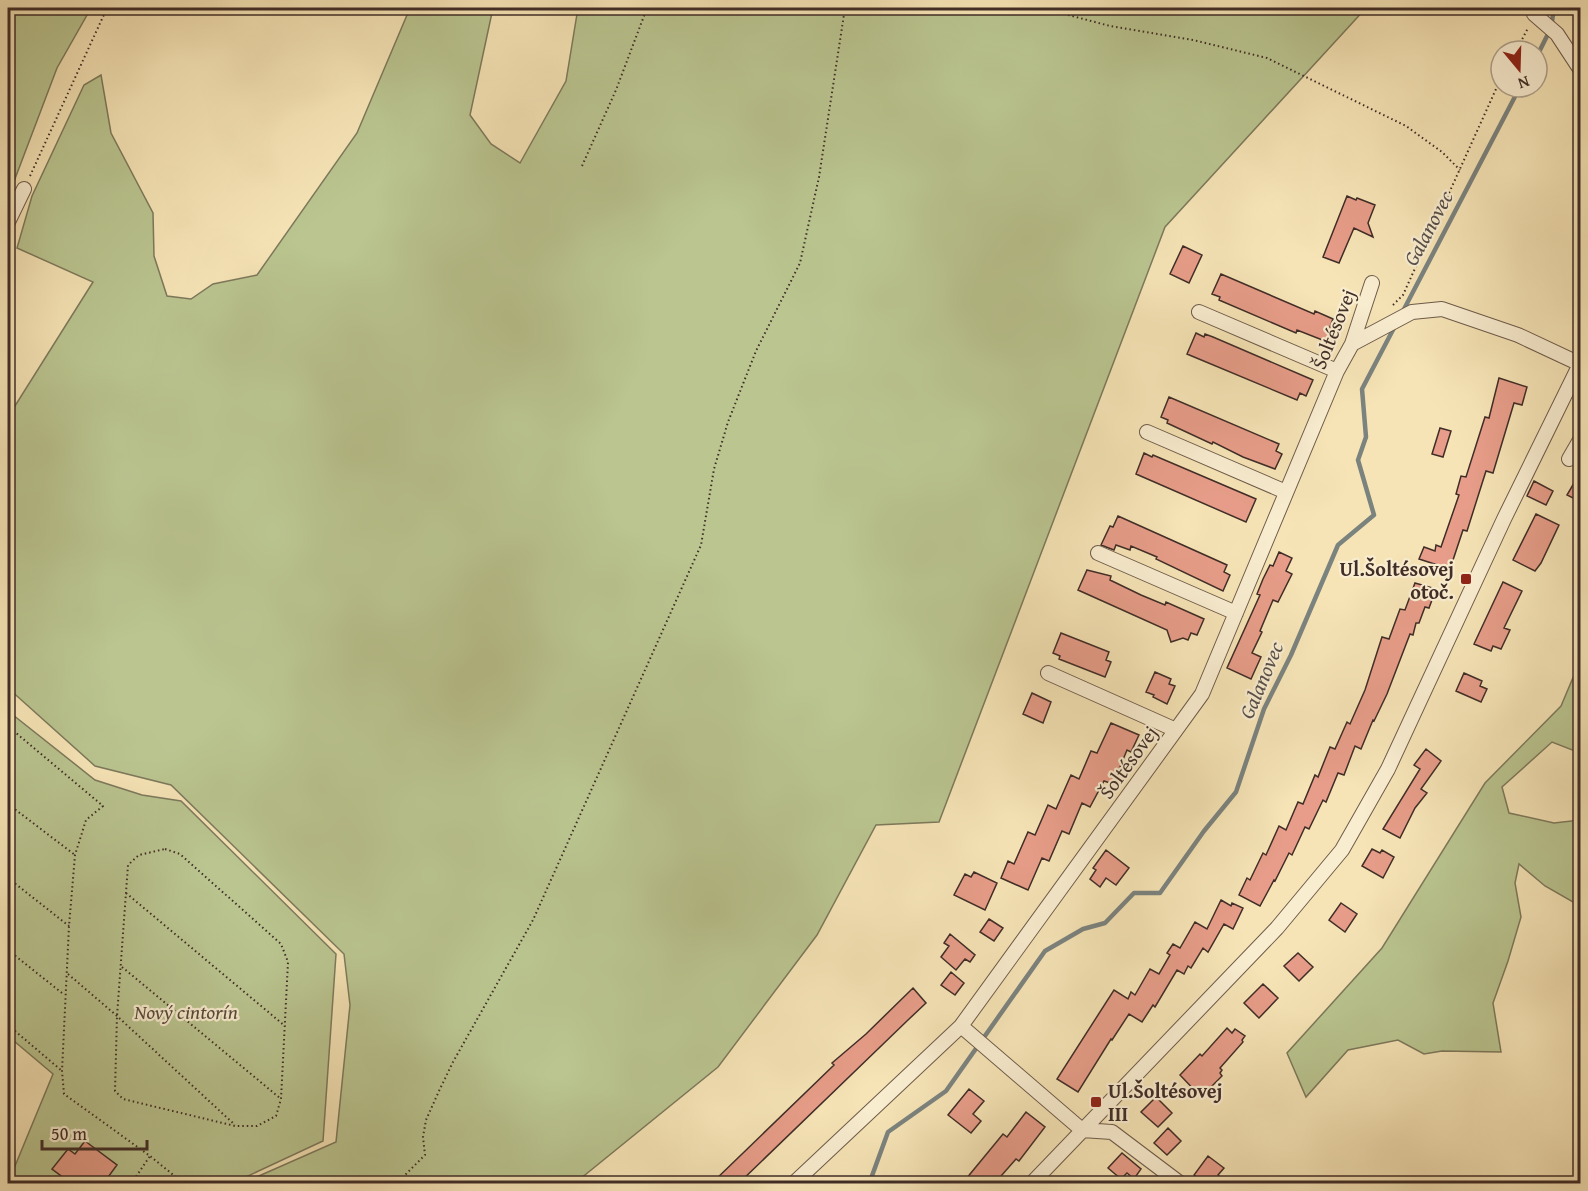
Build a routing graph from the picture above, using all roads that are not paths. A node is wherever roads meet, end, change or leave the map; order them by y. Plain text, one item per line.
1 (1534, 11) edge
2 (1581, 69) edge
3 (24, 189) road end
4 (8, 222) edge
5 (1372, 284) dead end
6 (1198, 312) dead end
7 (1352, 344) junction
8 (1581, 364) edge
9 (1337, 371) junction
10 (1147, 432) dead end
11 (1581, 440) edge
12 (1569, 459) dead end
13 (1286, 492) junction
14 (1098, 553) dead end
15 (1236, 613) junction
16 (1048, 673) dead end
17 (1176, 730) junction
18 (962, 1026) junction
19 (1082, 1130) junction
20 (792, 1184) edge
21 (1031, 1184) edge
22 (1181, 1184) edge

1 - 2 street
3 - 4 street
5 - 7 street, Šoltésovej
6 - 9 street
7 - 8 street
7 - 9 street, Šoltésovej
8 - 19 street
9 - 13 street, Šoltésovej
10 - 13 street
11 - 12 street
13 - 15 street, Šoltésovej
14 - 15 street
15 - 17 street, Šoltésovej
16 - 17 street
17 - 18 street, Šoltésovej
18 - 19 street
18 - 20 street, Šoltésovej
19 - 21 street
19 - 22 street

